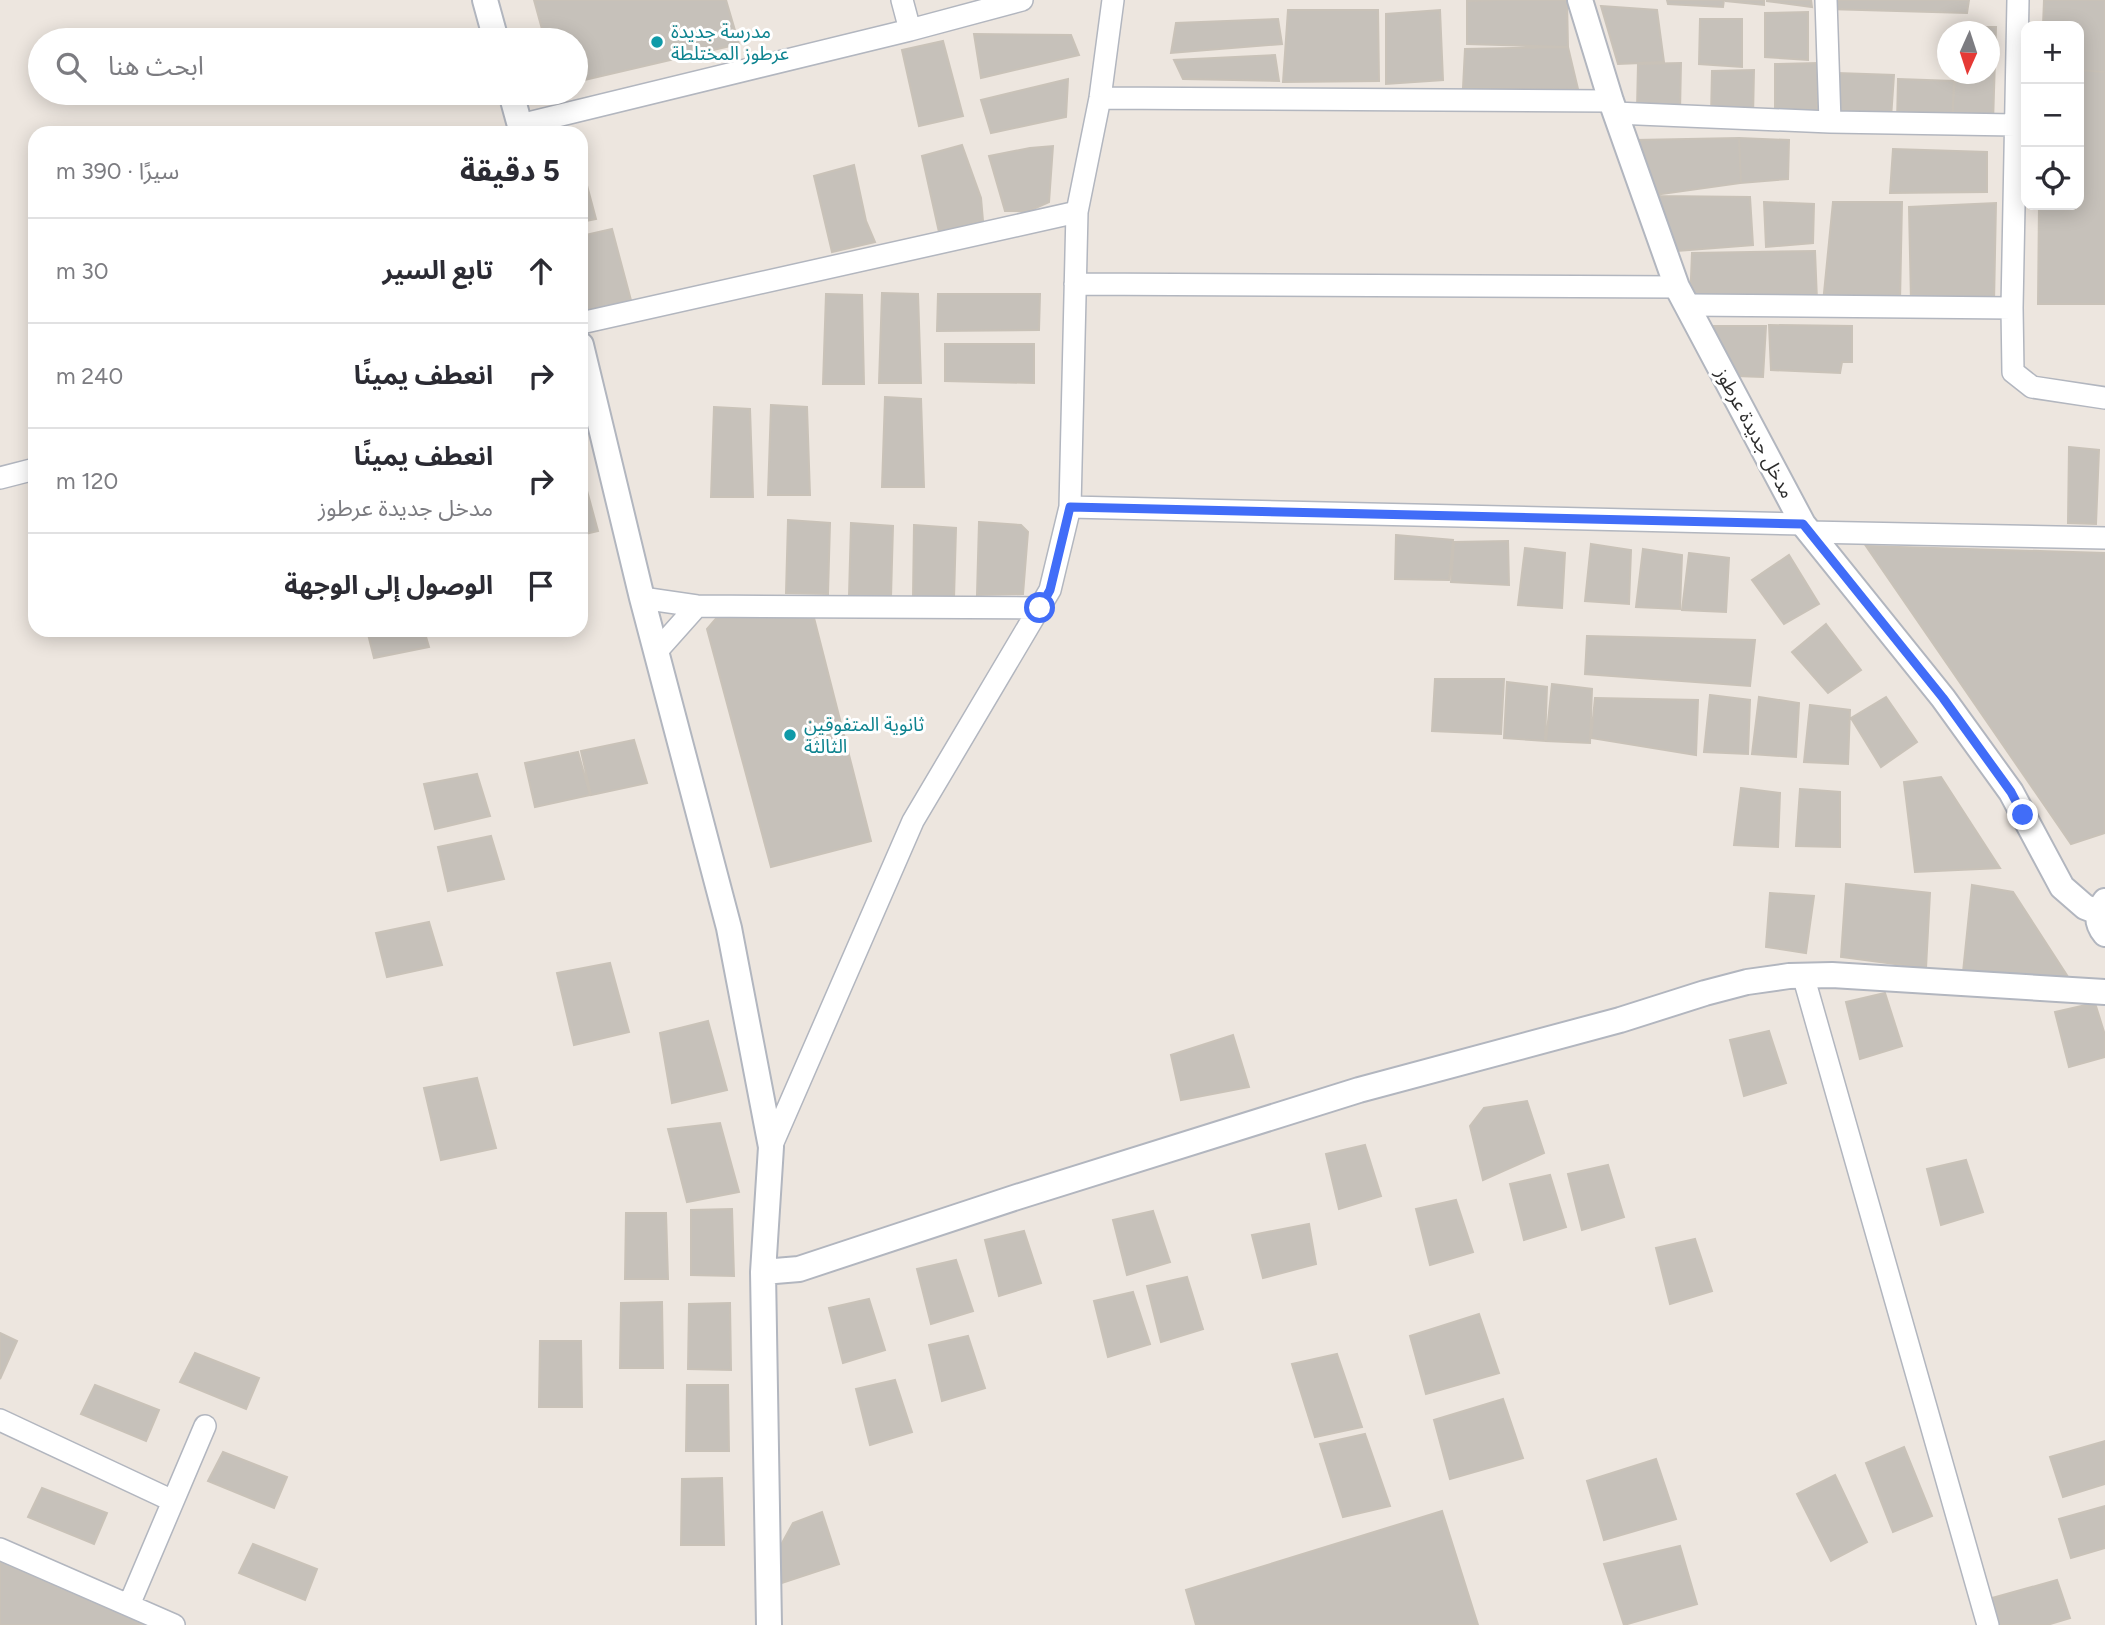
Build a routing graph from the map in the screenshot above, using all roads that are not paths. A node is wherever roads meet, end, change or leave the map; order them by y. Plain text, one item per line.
1 (485, 0) edge
2 (902, 0) edge
3 (1021, 0) edge
4 (1113, 0) edge
5 (1580, 0) edge
6 (1826, 0) edge
7 (2018, 0) edge
8 (493, 28) edge
9 (910, 30) junction
10 (1100, 98) junction
11 (514, 105) edge
12 (1613, 107) junction
13 (1830, 122) junction
14 (2015, 125) junction
15 (520, 126) edge
16 (533, 126) edge
17 (1077, 212) junction
18 (1075, 284) junction
19 (1682, 296) junction
20 (2011, 308) junction
21 (588, 321) edge
22 (588, 374) edge
23 (2105, 398) edge
24 (28, 471) edge
25 (0, 478) edge
26 (1070, 507) junction
27 (1806, 528) junction
28 (2105, 538) edge
29 (642, 598) junction
30 (697, 606) junction
31 (1040, 608) junction
32 (656, 652) junction
33 (2103, 916) edge
34 (1803, 975) junction
35 (2105, 992) edge
36 (771, 1147) junction
37 (763, 1272) junction
38 (0, 1420) edge
39 (205, 1426) dead end
40 (173, 1501) junction
41 (0, 1549) edge
42 (129, 1605) junction
43 (174, 1625) edge
44 (769, 1625) edge
45 (1988, 1625) edge

1 - 8 street
2 - 9 street
3 - 9 street
4 - 10 street
5 - 12 street, مدخل جديدة عرطوز
6 - 13 street
7 - 14 street
9 - 16 street
10 - 12 street
10 - 17 street
11 - 15 street
12 - 13 street
12 - 19 street, مدخل جديدة عرطوز
13 - 14 street
14 - 20 street
17 - 18 street
17 - 21 street
18 - 19 street
18 - 26 street
19 - 20 street
19 - 27 street, مدخل جديدة عرطوز
20 - 23 street
22 - 29 street
24 - 25 street
26 - 27 street
26 - 31 street
27 - 28 street
27 - 33 street, مدخل جديدة عرطوز
29 - 30 street
29 - 32 street
30 - 31 street
30 - 32 street
31 - 36 street
32 - 36 street
34 - 35 street
34 - 37 street
34 - 45 street
36 - 37 street
37 - 44 street
38 - 40 street
39 - 40 street
40 - 42 street
41 - 42 street
42 - 43 street

